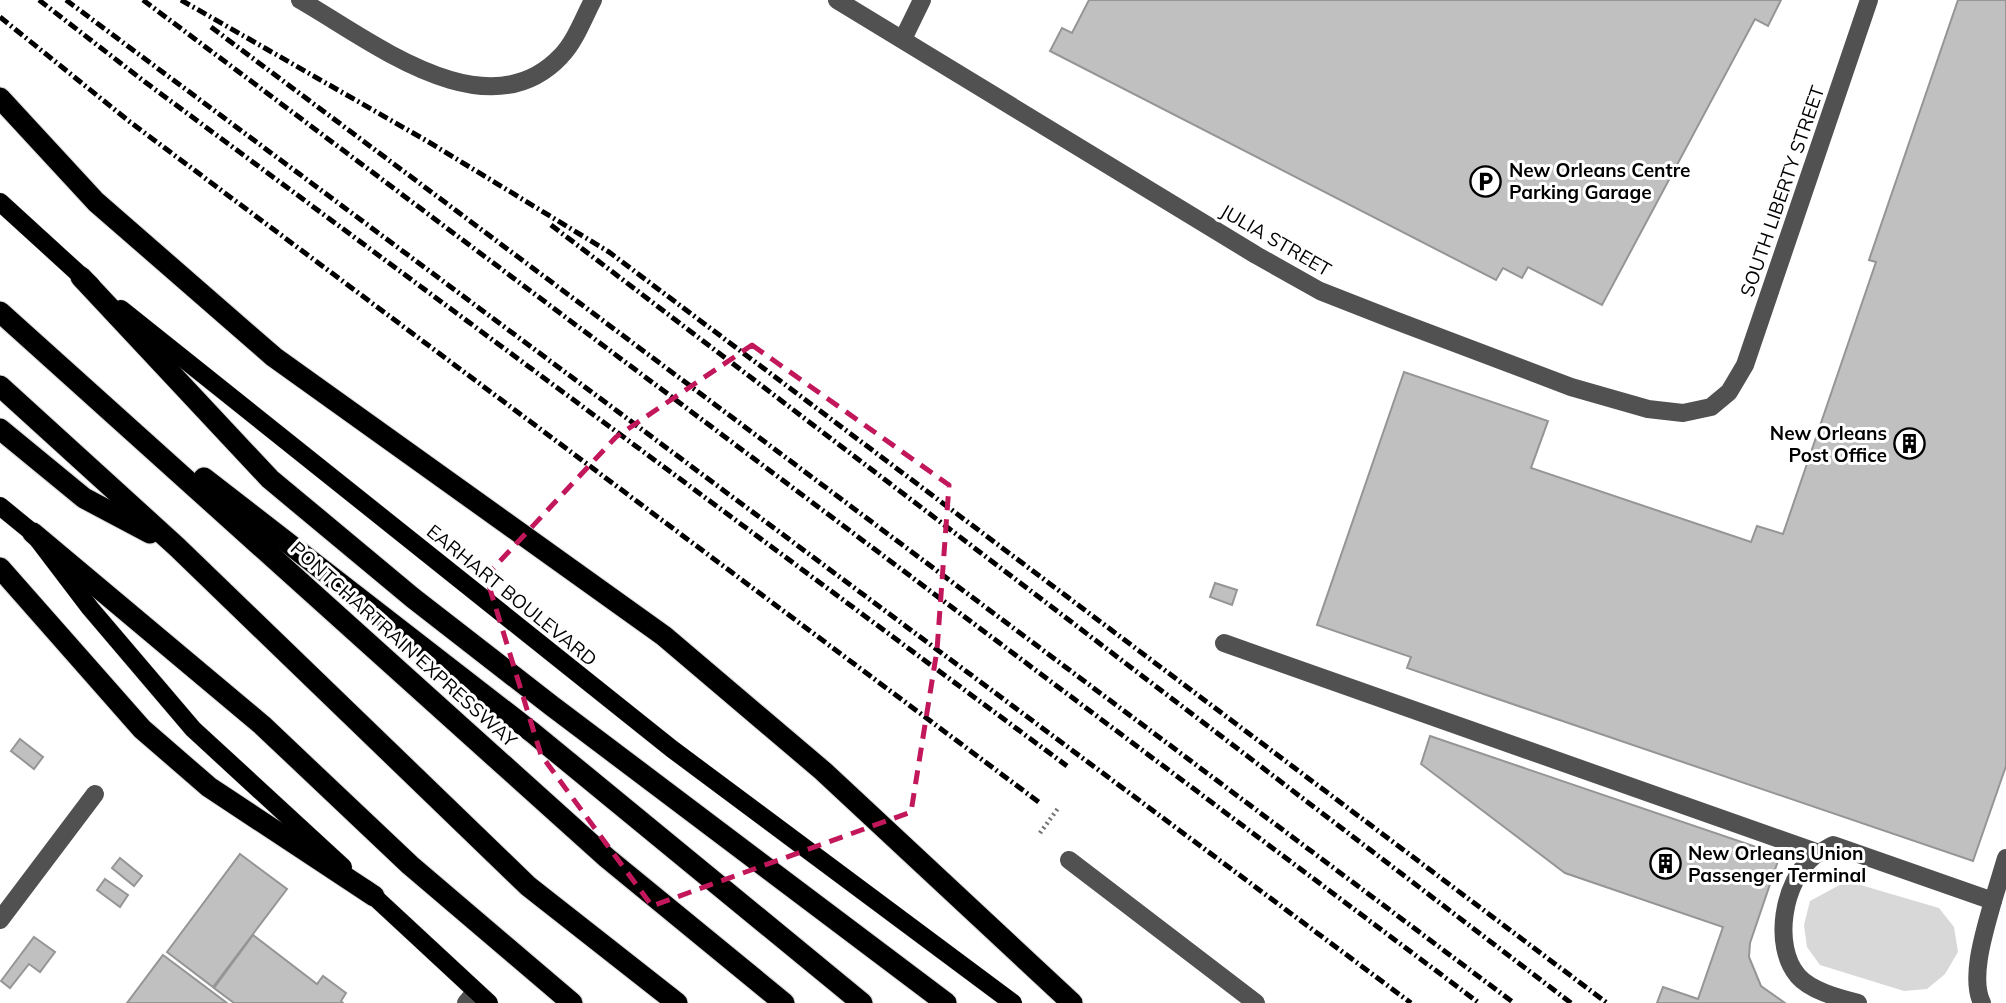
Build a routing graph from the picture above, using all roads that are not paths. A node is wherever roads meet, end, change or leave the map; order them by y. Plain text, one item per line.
1 (300, 0) edge
2 (593, 0) edge
3 (837, 0) edge
4 (922, 0) edge
5 (1869, 0) edge
6 (903, 39) junction
7 (0, 98) edge
8 (0, 202) edge
9 (81, 277) junction
10 (0, 312) edge
11 (53, 361) junction
12 (0, 386) edge
13 (1729, 392) joint
14 (0, 429) edge
15 (0, 506) edge
16 (33, 533) junction
17 (177, 547) junction
18 (0, 568) edge
19 (1224, 643) dead end
20 (95, 793) dead end
21 (1819, 853) junction
22 (2006, 858) edge
23 (1069, 860) dead end
24 (374, 896) junction
25 (1993, 901) junction
26 (0, 920) edge
27 (477, 999) edge
28 (572, 1003) edge
29 (677, 1003) edge
30 (783, 1003) edge
31 (862, 1003) edge
32 (946, 1003) edge
33 (1013, 1003) edge
34 (1072, 1003) edge
35 (1256, 1003) edge
36 (1858, 1003) edge
37 (1982, 1003) edge

1 - 2 street
3 - 6 street, JULIA STREET
4 - 6 street
5 - 13 street, SOUTH LIBERTY STREET
6 - 13 street, JULIA STREET
7 - 34 highway
8 - 9 main road, EARHART BOULEVARD
9 - 32 highway
9 - 33 main road, EARHART BOULEVARD
10 - 11 highway, PONTCHARTRAIN EXPRESSWAY
11 - 30 highway, PONTCHARTRAIN EXPRESSWAY
11 - 31 highway
12 - 17 highway
14 - 17 highway
15 - 16 main road
16 - 24 main road
16 - 28 highway
17 - 29 highway
18 - 24 highway
19 - 21 street
20 - 26 street
21 - 25 street
21 - 36 street
22 - 25 street
23 - 35 street
24 - 27 main road
25 - 37 street

